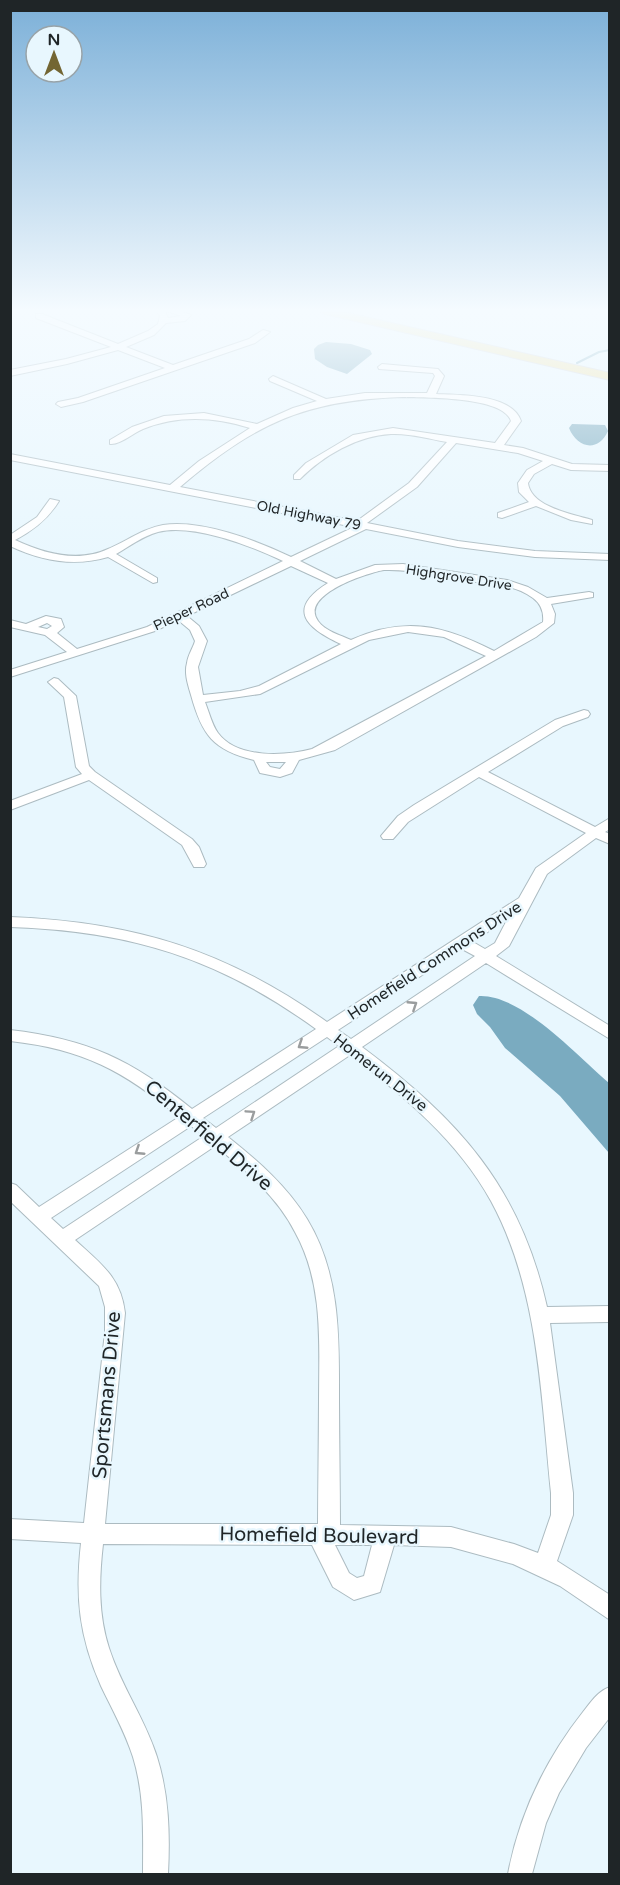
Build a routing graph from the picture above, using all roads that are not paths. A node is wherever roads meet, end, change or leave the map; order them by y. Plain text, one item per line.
1 (77, 399) edge
2 (319, 399) edge
3 (341, 399) edge
4 (462, 399) edge
5 (324, 401) junction
6 (61, 404) dead end
7 (258, 427) junction
8 (455, 439) junction
9 (113, 442) dead end
10 (497, 447) junction
11 (10, 457) edge
12 (550, 461) junction
13 (609, 468) edge
14 (297, 477) dead end
15 (171, 489) junction
16 (54, 501) dead end
17 (536, 503) junction
18 (382, 508) junction
19 (502, 515) dead end
20 (588, 522) dead end
21 (365, 526) junction
22 (10, 541) edge
23 (108, 553) junction
24 (609, 556) edge
25 (288, 563) junction
26 (153, 580) dead end
27 (338, 584) junction
28 (589, 595) dead end
29 (544, 602) junction
30 (178, 616) junction
31 (10, 623) edge
32 (350, 644) junction
33 (74, 652) junction
34 (495, 656) junction
35 (10, 674) edge
36 (54, 681) dead end
37 (200, 699) junction
38 (584, 714) dead end
39 (478, 772) junction
40 (90, 775) junction
41 (10, 806) edge
42 (609, 822) edge
43 (595, 833) junction
44 (388, 836) dead end
45 (609, 840) edge
46 (199, 864) dead end
47 (528, 899) junction
48 (10, 922) edge
49 (461, 941) junction
50 (487, 956) junction
51 (326, 1029) junction
52 (609, 1034) edge
53 (10, 1035) edge
54 (351, 1047) junction
55 (191, 1117) junction
56 (216, 1137) junction
57 (10, 1190) edge
58 (39, 1217) junction
59 (63, 1239) junction
60 (609, 1314) edge
61 (539, 1316) junction
62 (10, 1529) edge
63 (93, 1534) junction
64 (323, 1534) junction
65 (384, 1535) junction
66 (544, 1566) junction
67 (609, 1609) edge
68 (609, 1698) edge
69 (155, 1875) edge
70 (520, 1875) edge

1 - 6 street
2 - 5 street
3 - 5 street
4 - 10 street
5 - 7 street
7 - 9 street
7 - 15 street
8 - 10 street
8 - 14 street
8 - 18 street, Pieper Road
10 - 12 street
11 - 15 street, Old Highway 79
12 - 13 street
12 - 17 street
15 - 21 street, Old Highway 79
16 - 22 street
17 - 19 street
17 - 20 street
18 - 21 street, Pieper Road
18 - 21 street
21 - 24 street, Old Highway 79
21 - 25 street, Pieper Road
22 - 23 street
23 - 25 street
23 - 26 street
25 - 27 street
25 - 30 street, Pieper Road
27 - 29 street, Highgrove Drive
27 - 32 street, Highgrove Drive
28 - 29 street
29 - 34 street
30 - 33 street, Pieper Road
30 - 37 street
31 - 33 street
32 - 34 street
32 - 37 street
33 - 35 street, Pieper Road
34 - 37 street
36 - 40 street
38 - 39 street
39 - 43 street
39 - 44 street
40 - 41 street
40 - 46 street
42 - 43 street, Homefield Commons Drive
43 - 45 street
43 - 47 street, Homefield Commons Drive
47 - 49 street, Homefield Commons Drive
47 - 50 street, Homefield Commons Drive
48 - 51 street, Homerun Drive
49 - 50 street
49 - 51 street, Homefield Commons Drive
50 - 52 street
54 -> 50 street, Homefield Commons Drive
51 - 54 street, Homerun Drive
51 -> 55 street, Homefield Commons Drive
53 - 55 street, Centerfield Drive
56 -> 54 street, Homefield Commons Drive
54 - 61 street, Homerun Drive
55 - 56 street, Centerfield Drive
55 -> 58 street, Homefield Commons Drive
56 - 59 street, Homefield Commons Drive
56 - 64 street, Centerfield Drive
57 - 58 street, Sportsmans Drive
58 - 59 street, Sportsmans Drive
59 - 63 street, Sportsmans Drive
60 - 61 street
61 - 66 street, Homerun Drive
62 - 63 street, Homefield Boulevard
63 - 64 street, Homefield Boulevard
63 - 69 street, Sportsmans Drive
64 - 65 street, Homefield Boulevard
64 - 65 street
65 - 66 street, Homefield Boulevard
66 - 67 street, Homefield Boulevard
68 - 70 street

